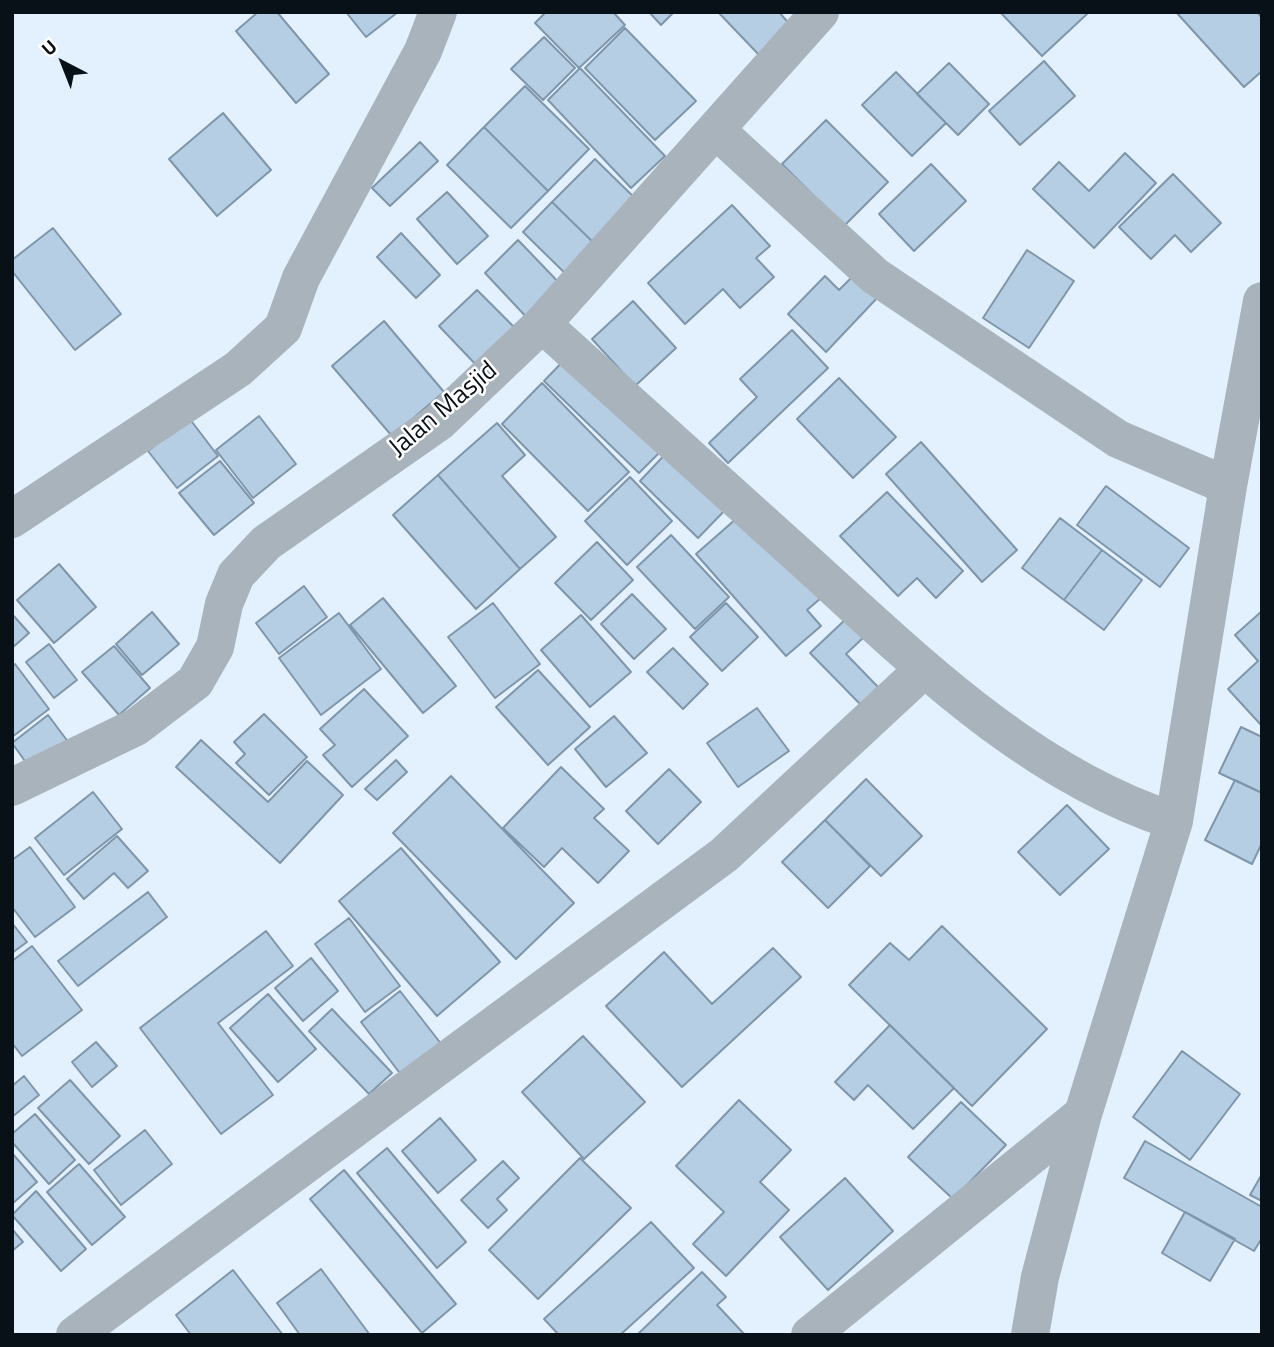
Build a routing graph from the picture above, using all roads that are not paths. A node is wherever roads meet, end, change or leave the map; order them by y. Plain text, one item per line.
1 (438, 12) edge
2 (820, 12) edge
3 (716, 130) junction
4 (1262, 301) edge
5 (542, 324) junction
6 (1228, 486) junction
7 (12, 519) edge
8 (924, 669) junction
9 (12, 787) edge
10 (1174, 821) junction
11 (1083, 1114) junction
12 (1025, 1329) edge
13 (75, 1335) edge
14 (810, 1335) edge

1 - 7 street
2 - 3 street, Jalan Masjid
3 - 5 street, Jalan Masjid
3 - 6 street
4 - 6 street
5 - 8 street
5 - 9 street, Jalan Masjid
6 - 10 street
8 - 10 street
8 - 13 street
10 - 11 street
11 - 12 street
11 - 14 street

